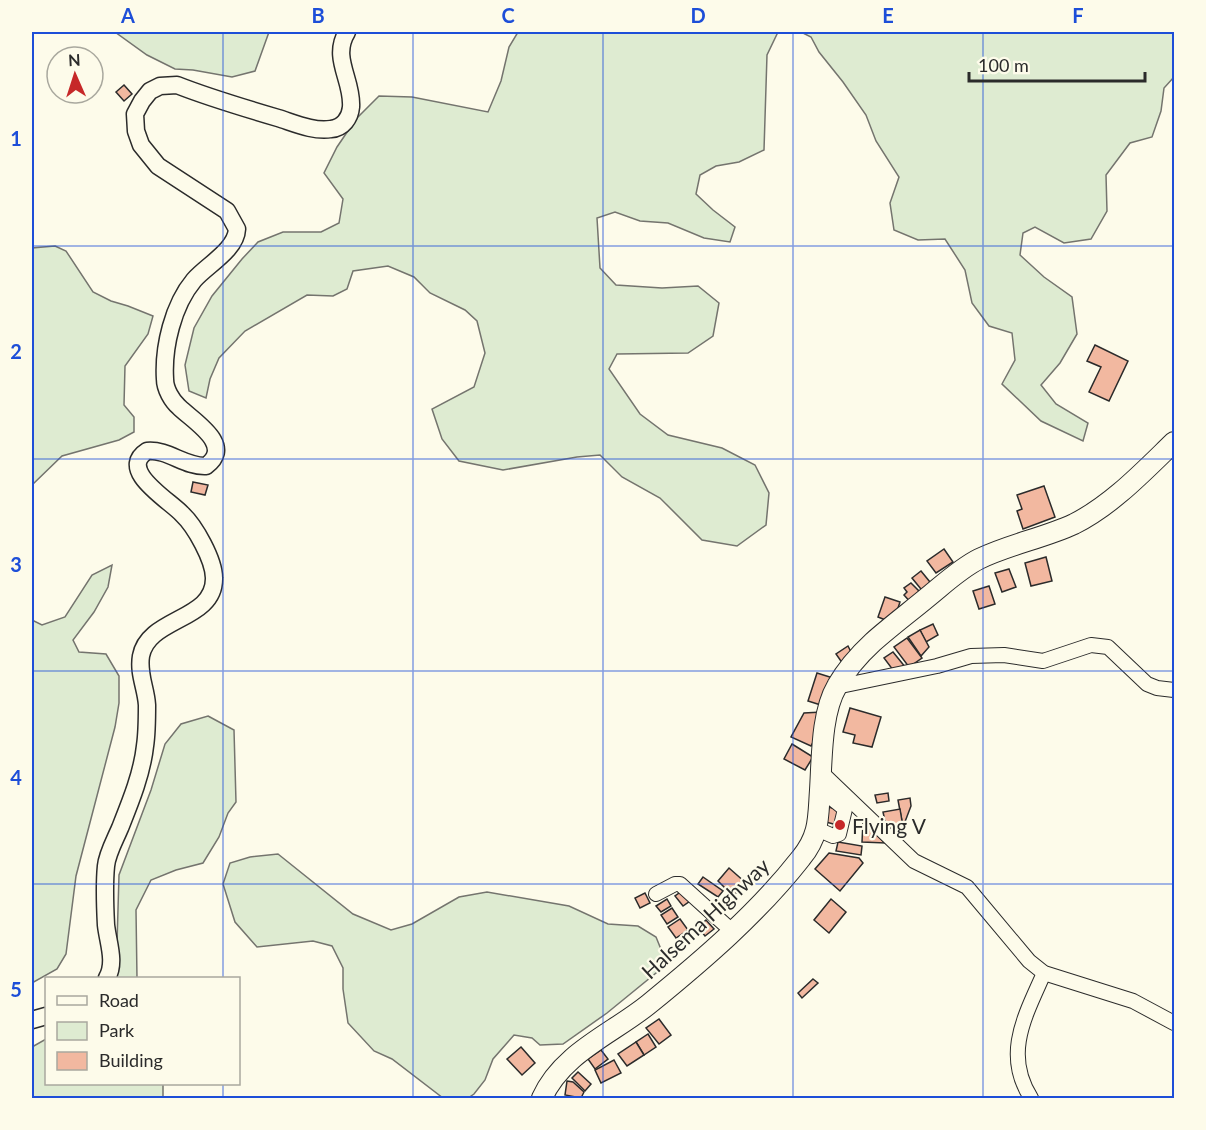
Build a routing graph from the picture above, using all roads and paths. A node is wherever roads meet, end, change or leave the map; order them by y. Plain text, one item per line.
1 (347, 32) edge
2 (1174, 442) edge
3 (836, 687) junction
4 (1174, 690) edge
5 (820, 781) junction
6 (818, 829) junction
7 (656, 894) dead end
8 (732, 931) junction
9 (1044, 973) junction
10 (107, 977) edge
11 (1174, 1023) edge
12 (542, 1098) edge
13 (1031, 1098) edge

1 - 10 main road
2 - 3 highway, Halsema Highway
3 - 4 street
3 - 5 highway, Halsema Highway
5 - 6 highway, Halsema Highway
5 - 6 street
5 - 9 street
6 - 8 highway, Halsema Highway
7 - 8 street
8 - 12 highway, Halsema Highway
9 - 11 street
9 - 13 street

